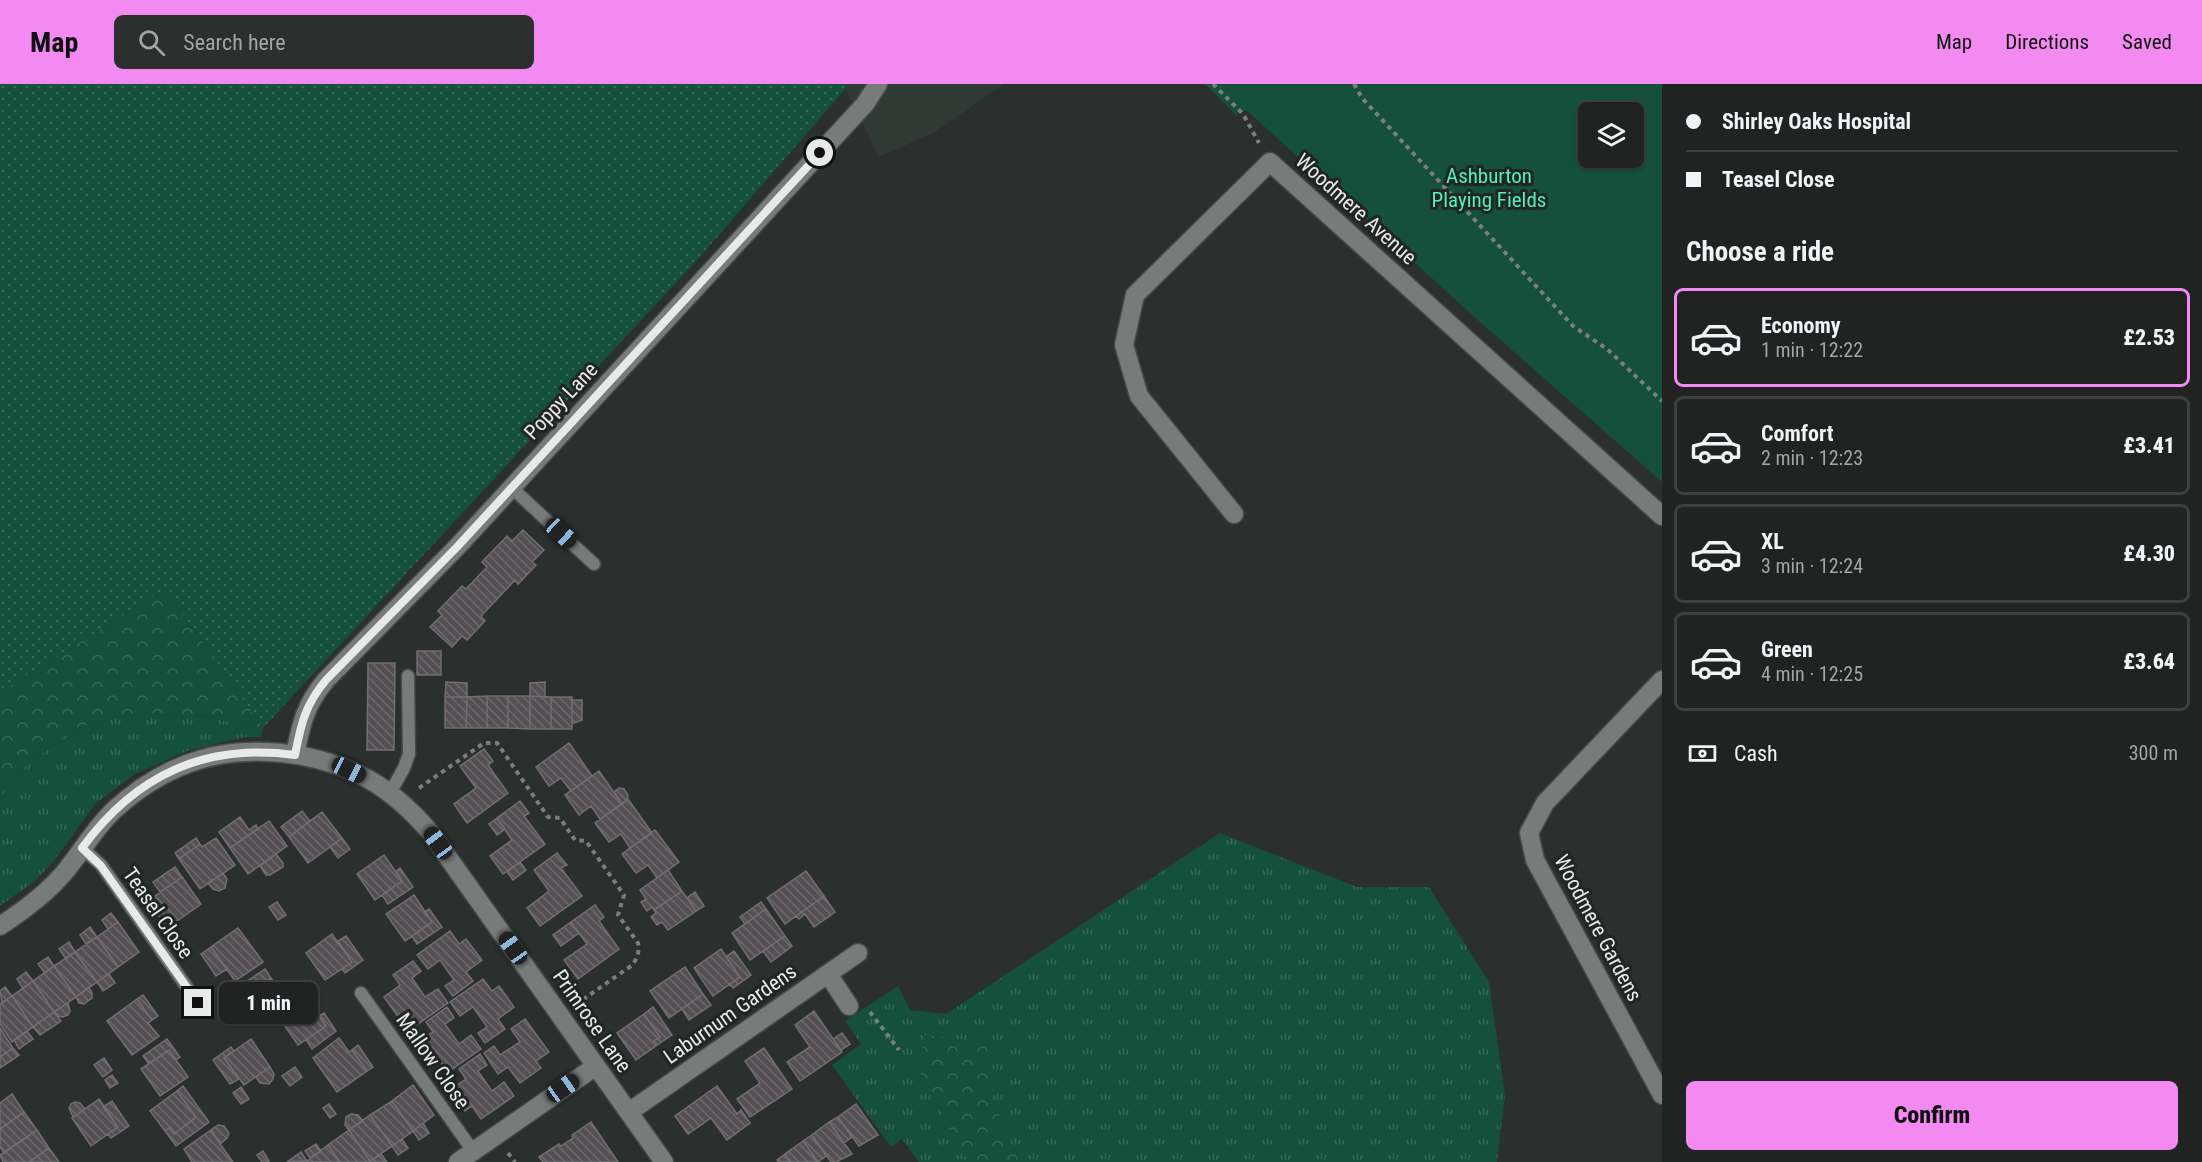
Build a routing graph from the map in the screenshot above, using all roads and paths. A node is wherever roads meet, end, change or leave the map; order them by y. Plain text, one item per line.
1 (878, 84) edge
2 (1213, 84) edge
3 (1354, 84) edge
4 (1270, 162) junction
5 (1662, 402) edge
6 (512, 488) junction
7 (1234, 514) dead end
8 (1662, 516) edge
9 (594, 564) dead end
10 (408, 676) dead end
11 (1662, 680) edge
12 (295, 755) junction
13 (397, 798) junction
14 (82, 848) junction
15 (0, 927) edge
16 (858, 952) dead end
17 (828, 974) junction
18 (361, 993) dead end
19 (198, 1003) dead end
20 (849, 1006) joint
21 (560, 1015) junction
22 (899, 1050) dead end
23 (596, 1065) junction
24 (1662, 1095) edge
25 (628, 1112) junction
26 (473, 1151) junction
27 (458, 1162) edge
28 (664, 1162) edge

1 - 6 street, Poppy Lane
2 - 4 path
3 - 5 path
4 - 7 street, Woodmere Avenue
4 - 8 street, Woodmere Avenue
6 - 9 lane
6 - 12 street, Poppy Lane
10 - 13 lane
11 - 24 street, Woodmere Gardens
12 - 13 street, Primrose Lane
12 - 14 street, Primrose Lane
13 - 21 street, Primrose Lane
13 - 21 path
14 - 15 street, Primrose Lane
14 - 19 lane, Teasel Close
16 - 17 street, Laburnum Gardens
17 - 20 street, Laburnum Gardens
17 - 25 street, Laburnum Gardens
18 - 26 lane, Mallow Close
20 - 22 path
21 - 23 street, Primrose Lane
23 - 25 street, Primrose Lane
23 - 26 street
25 - 28 street, Primrose Lane
26 - 27 street

